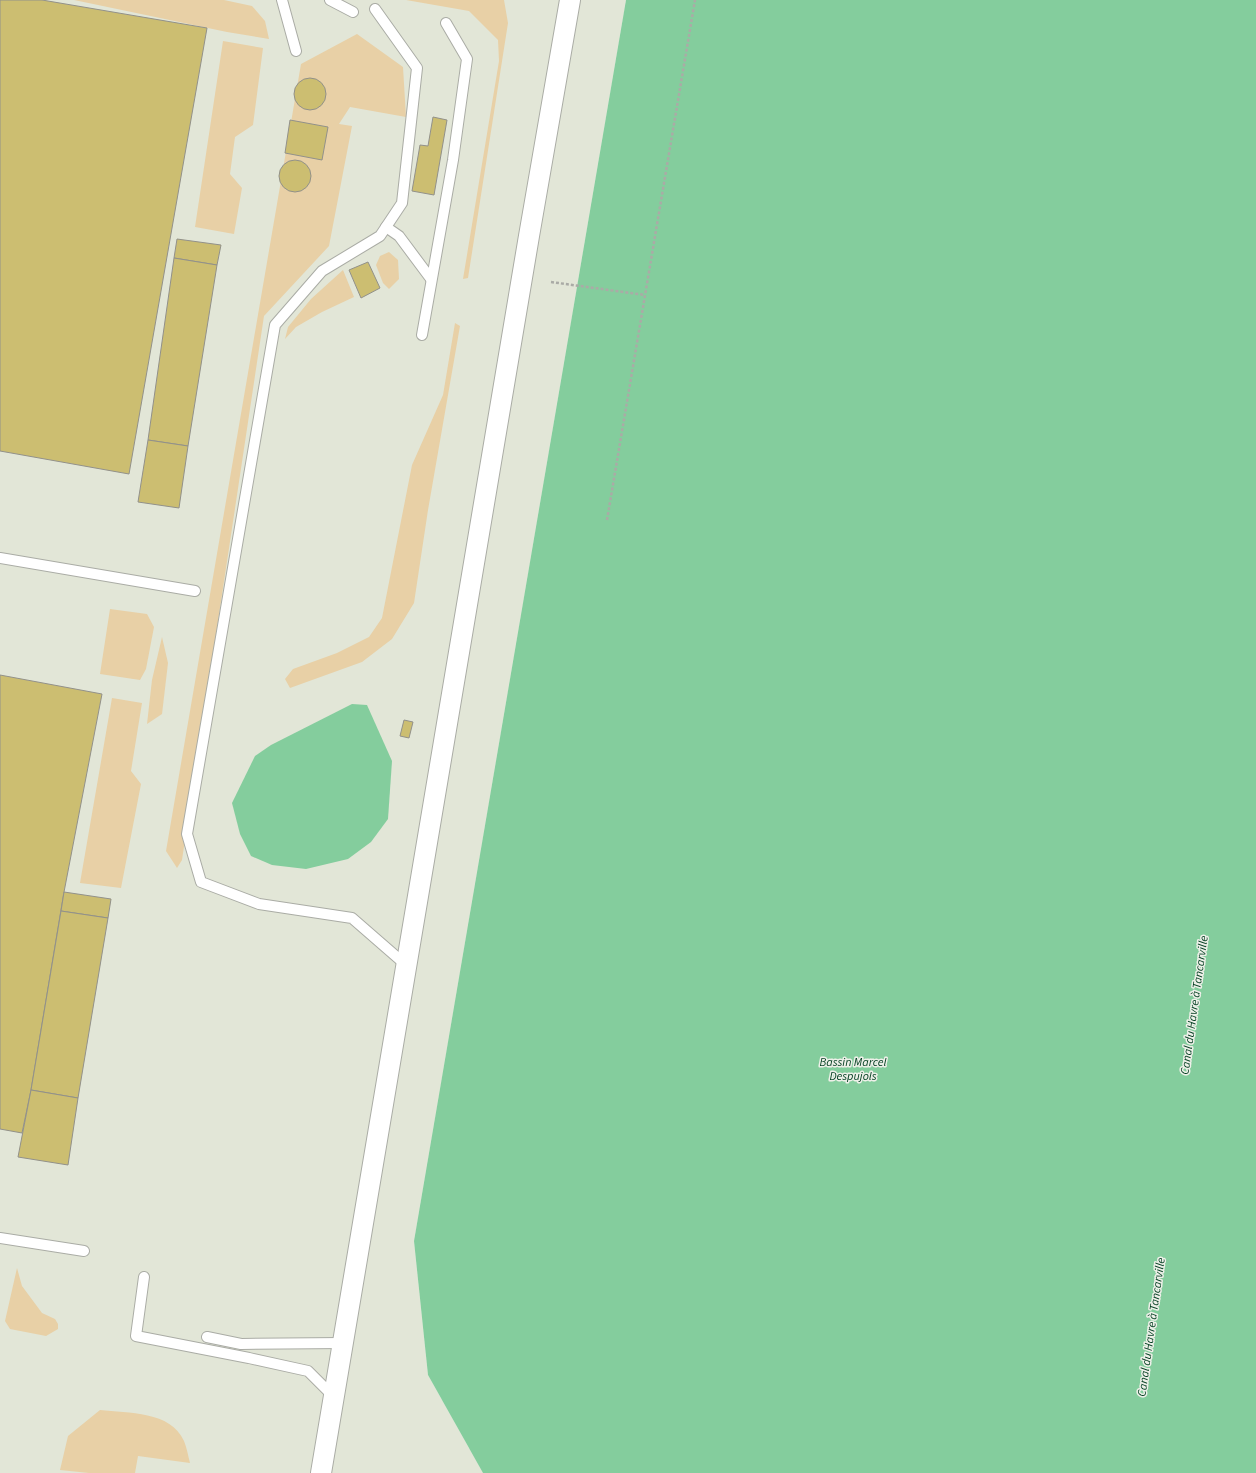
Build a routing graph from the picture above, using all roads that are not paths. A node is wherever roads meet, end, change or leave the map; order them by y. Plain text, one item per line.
1 (282, 0) edge
2 (330, 0) edge
3 (570, 0) edge
4 (375, 9) dead end
5 (352, 12) dead end
6 (446, 23) dead end
7 (296, 51) dead end
8 (386, 227) junction
9 (431, 279) junction
10 (422, 335) dead end
11 (0, 558) edge
12 (195, 591) dead end
13 (406, 965) junction
14 (0, 1238) edge
15 (84, 1252) dead end
16 (144, 1277) dead end
17 (207, 1337) dead end
18 (343, 1343) junction
19 (334, 1398) junction
20 (321, 1473) edge

1 - 7 lane
2 - 5 lane
3 - 13 street
4 - 8 lane
6 - 9 lane
8 - 9 lane
8 - 13 lane
9 - 10 lane
11 - 12 lane
13 - 18 street
14 - 15 lane
16 - 19 lane
17 - 18 lane
18 - 19 street
19 - 20 street

